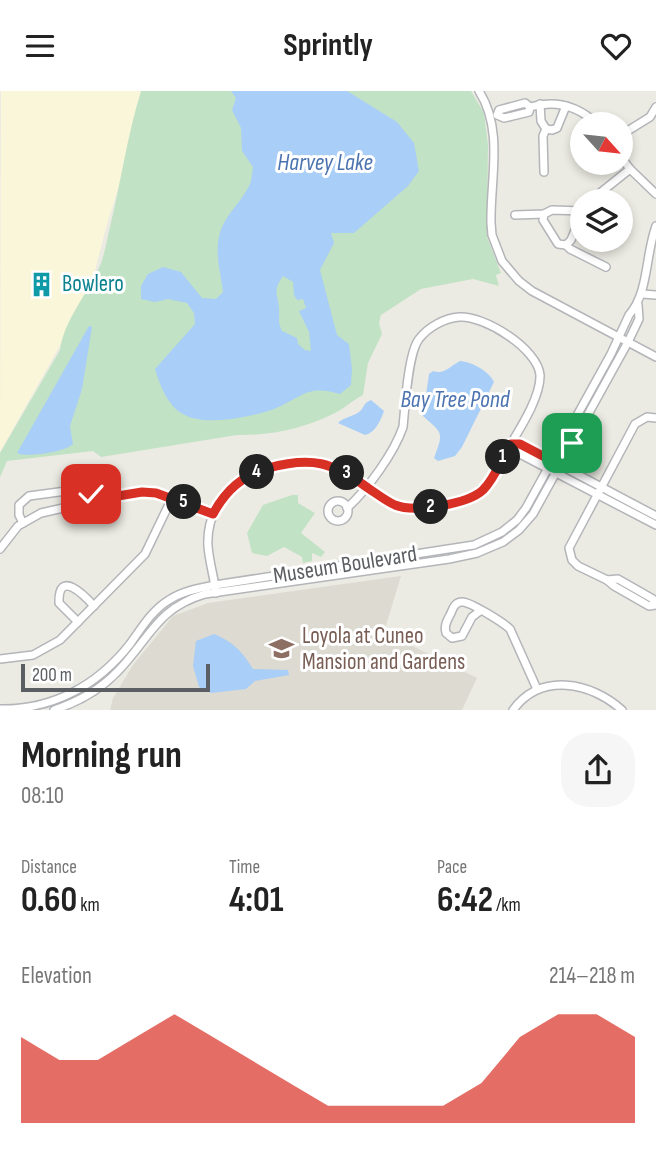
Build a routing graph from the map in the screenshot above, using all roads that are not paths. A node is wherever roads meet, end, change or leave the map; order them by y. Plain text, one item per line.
1 (479, 91) edge
2 (540, 104) junction
3 (566, 106) junction
4 (656, 107) edge
5 (581, 112) edge
6 (494, 117) junction
7 (634, 127) edge
8 (546, 129) junction
9 (544, 172) dead end
10 (634, 173) edge
11 (622, 175) edge
12 (605, 189) edge
13 (656, 194) edge
14 (570, 211) edge
15 (544, 214) junction
16 (515, 215) dead end
17 (656, 226) edge
18 (570, 241) edge
19 (566, 245) junction
20 (606, 267) dead end
21 (642, 294) junction
22 (656, 295) edge
23 (638, 304) junction
24 (619, 337) junction
25 (628, 342) junction
26 (656, 357) edge
27 (656, 418) edge
28 (511, 444) junction
29 (554, 467) junction
30 (366, 486) junction
31 (598, 491) junction
32 (172, 498) junction
33 (100, 499) junction
34 (348, 508) dead end
35 (213, 514) junction
36 (656, 516) edge
37 (23, 523) junction
38 (656, 525) edge
39 (0, 549) edge
40 (216, 589) junction
41 (655, 605) edge
42 (94, 606) junction
43 (480, 611) junction
44 (78, 622) junction
45 (0, 659) edge
46 (537, 689) junction
47 (0, 709) edge
48 (54, 710) edge
49 (513, 710) edge
50 (622, 710) edge

1 - 6 street
2 - 3 street
2 - 6 street
2 - 8 street
3 - 5 street
3 - 8 street
4 - 7 street
6 - 24 street
8 - 9 street
10 - 13 street
11 - 12 street
14 - 15 street
15 - 16 street
15 - 19 street
17 - 21 street
18 - 19 street
19 - 20 street
21 - 22 street
21 - 23 street
23 - 24 street, Museum Boulevard
23 - 25 street, Museum Boulevard
24 - 25 street
24 - 29 street, Museum Boulevard
25 - 26 street
25 - 29 street, Museum Boulevard
27 - 31 street
28 - 29 street
28 - 30 street
28 - 30 street
29 - 31 street
29 - 40 street, Museum Boulevard
30 - 34 street
30 - 35 street
31 - 36 street
31 - 38 street
31 - 41 street
32 - 33 street
32 - 35 street
32 - 42 street
33 - 37 street
33 - 37 street
35 - 40 street
37 - 39 street
40 - 47 street, Museum Boulevard
40 - 48 street, Museum Boulevard
42 - 44 street
42 - 44 street
43 - 43 street
43 - 46 street
44 - 45 street
46 - 49 street
46 - 50 street

